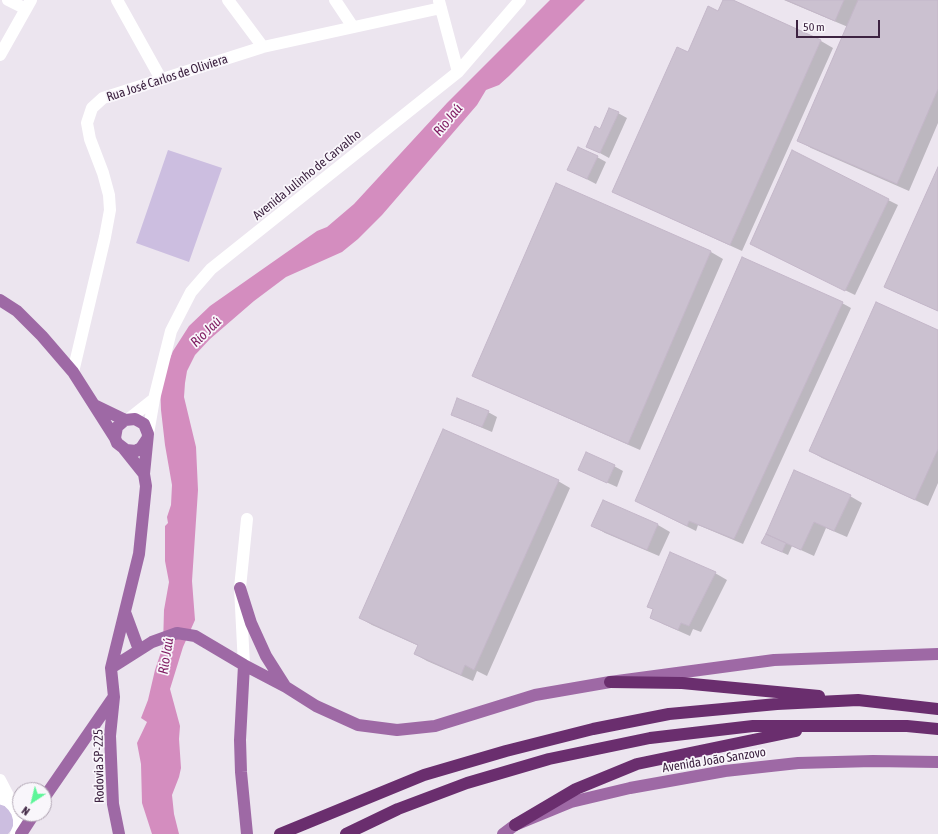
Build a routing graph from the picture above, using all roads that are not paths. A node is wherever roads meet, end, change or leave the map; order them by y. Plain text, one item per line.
1 (8, 0) edge
2 (117, 0) edge
3 (228, 0) edge
4 (335, 0) edge
5 (520, 0) edge
6 (28, 4) edge
7 (440, 4) edge
8 (353, 26) junction
9 (263, 46) junction
10 (0, 55) edge
11 (458, 72) junction
12 (161, 79) junction
13 (0, 300) edge
14 (73, 372) junction
15 (154, 399) junction
16 (93, 404) junction
17 (127, 419) junction
18 (148, 437) junction
19 (115, 438) junction
20 (124, 450) junction
21 (145, 480) junction
22 (247, 519) dead end
23 (240, 588) junction
24 (125, 612) junction
25 (139, 650) junction
26 (938, 654) edge
27 (244, 665) junction
28 (111, 668) junction
29 (610, 682) junction
30 (286, 687) junction
31 (114, 697) junction
32 (858, 700) junction
33 (938, 710) edge
34 (822, 725) junction
35 (938, 729) edge
36 (938, 762) edge
37 (0, 780) edge
38 (52, 786) edge
39 (0, 798) edge
40 (12, 804) edge
41 (12, 805) edge
42 (19, 822) edge
43 (29, 822) edge
44 (515, 825) junction
45 (284, 832) edge
46 (16, 834) edge
47 (21, 834) edge
48 (119, 834) edge
49 (247, 834) edge
50 (346, 834) edge
51 (502, 834) edge

1 - 6 street
2 - 12 street
3 - 9 street
4 - 8 street
5 - 11 street, Avenida Julinho de Carvalho
6 - 10 street
7 - 8 street, Rua José Carlos de Oliviera
7 - 11 street
8 - 9 street, Rua José Carlos de Oliviera
9 - 12 street, Rua José Carlos de Oliviera
11 - 15 street, Avenida Julinho de Carvalho
12 - 14 street, Rua José Carlos de Oliviera
13 - 14 main road
14 - 16 main road
15 - 17 street
15 - 18 street, Avenida Julinho de Carvalho
16 - 17 main road
16 - 19 main road
17 - 18 main road
17 - 19 main road
18 - 20 main road
18 - 21 main road, Avenida Julinho de Carvalho
19 - 20 main road
20 - 21 main road
21 - 24 main road, Avenida Julinho de Carvalho
22 - 23 street
23 - 27 street
23 - 30 main road
24 - 25 main road
24 - 28 main road, Avenida Julinho de Carvalho
25 - 27 main road
25 - 28 main road
26 - 29 main road
27 - 30 main road
27 - 49 main road
28 - 31 main road, Rodovia SP-225
29 - 30 main road
29 - 32 highway
31 - 38 main road
31 - 48 main road, Rodovia SP-225
32 - 33 highway
32 - 45 highway
34 - 35 highway
34 - 44 highway
34 - 50 highway
36 - 44 main road, Avenida João Sanzovo
37 - 40 street
39 - 41 street
42 - 46 street
43 - 47 main road
44 - 51 main road, Avenida João Sanzovo

